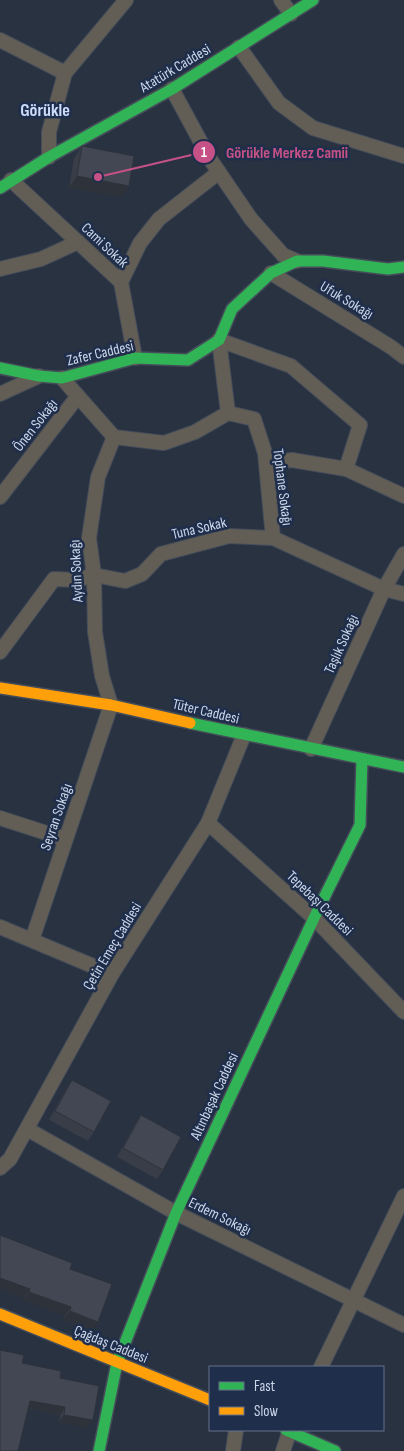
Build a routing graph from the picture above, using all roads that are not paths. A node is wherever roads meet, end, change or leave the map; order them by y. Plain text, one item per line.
1 (126, 0) edge
2 (281, 0) edge
3 (313, 0) edge
4 (291, 14) junction
5 (0, 40) edge
6 (239, 47) junction
7 (65, 73) junction
8 (172, 89) junction
9 (404, 156) edge
10 (49, 157) junction
11 (219, 172) junction
12 (6, 184) edge
13 (78, 242) junction
14 (297, 261) junction
15 (404, 267) edge
16 (0, 269) edge
17 (271, 273) junction
18 (121, 282) junction
19 (219, 340) junction
20 (404, 357) edge
21 (135, 358) junction
22 (0, 368) edge
23 (39, 376) junction
24 (62, 378) junction
25 (0, 394) edge
26 (78, 396) junction
27 (228, 413) junction
28 (114, 437) junction
29 (266, 462) junction
30 (346, 469) junction
31 (404, 496) edge
32 (0, 497) edge
33 (273, 538) junction
34 (404, 554) edge
35 (94, 575) junction
36 (384, 589) junction
37 (404, 594) edge
38 (0, 652) edge
39 (0, 688) edge
40 (111, 705) junction
41 (244, 735) junction
42 (311, 750) junction
43 (362, 759) junction
44 (404, 767) edge
45 (0, 818) edge
46 (208, 823) junction
47 (65, 839) junction
48 (314, 918) junction
49 (0, 927) edge
50 (32, 940) junction
51 (112, 974) junction
52 (404, 1012) edge
53 (27, 1129) junction
54 (3, 1161) edge
55 (404, 1196) edge
56 (176, 1213) junction
57 (354, 1299) junction
58 (0, 1314) edge
59 (404, 1325) edge
60 (117, 1363) junction
61 (321, 1366) edge
62 (209, 1400) edge
63 (236, 1431) edge
64 (289, 1431) edge
65 (291, 1431) edge
66 (99, 1451) edge
67 (233, 1451) edge
68 (283, 1451) edge
69 (335, 1451) edge

1 - 7 street
2 - 4 street
3 - 4 street, Atatürk Caddesi
4 - 6 street, Atatürk Caddesi
5 - 7 street
6 - 8 street, Atatürk Caddesi
6 - 9 street
7 - 10 street
8 - 10 street, Atatürk Caddesi
8 - 11 street
10 - 12 street, Atatürk Caddesi
11 - 14 street
11 - 18 street
12 - 13 street, Cami Sokak
13 - 16 street
13 - 18 street, Cami Sokak
14 - 15 street
14 - 17 street
17 - 19 street
17 - 20 street, Ufuk Sokağı
18 - 21 street, Cami Sokak
19 - 21 street, Zafer Caddesi
19 - 27 street
19 - 30 street
21 - 24 street, Zafer Caddesi
22 - 23 street, Zafer Caddesi
23 - 24 street, Zafer Caddesi
23 - 25 street
24 - 26 street
26 - 28 street
26 - 32 street, Önen Sokağı
27 - 28 street
27 - 29 street, Tophane Sokağı
28 - 35 street, Aydın Sokağı
29 - 30 street
29 - 33 street, Tophane Sokağı
30 - 31 street
33 - 35 street, Tuna Sokak
33 - 36 street, Tophane Sokağı
34 - 36 street, Taşlık Sokağı
35 - 38 street, Tuna Sokak
35 - 40 street, Aydın Sokağı
36 - 37 street, Tophane Sokağı
36 - 42 street, Taşlık Sokağı
39 - 40 street, Tüter Caddesi
40 - 41 street, Tüter Caddesi
40 - 47 street, Seyran Sokağı
41 - 42 street, Tüter Caddesi
41 - 46 street, Çetin Emeç Caddesi
42 - 43 street, Tüter Caddesi
43 - 44 street, Tüter Caddesi
43 - 48 street, Altınbaşak Caddesi
45 - 47 street
46 - 48 street, Tepebaşı Caddesi
46 - 51 street, Çetin Emeç Caddesi
47 - 50 street, Seyran Sokağı
48 - 52 street, Tepebaşı Caddesi
48 - 56 street, Altınbaşak Caddesi
49 - 50 street
50 - 51 street
51 - 53 street, Çetin Emeç Caddesi
53 - 54 street, Çetin Emeç Caddesi
53 - 56 street, Erdem Sokağı
55 - 57 street
56 - 57 street, Erdem Sokağı
56 - 60 street, Altınbaşak Caddesi
57 - 59 street, Erdem Sokağı
57 - 61 street
58 - 60 street, Çağdaş Caddesi
60 - 62 street, Çağdaş Caddesi
60 - 66 street, Altınbaşak Caddesi
63 - 67 street
64 - 68 street
65 - 69 street

